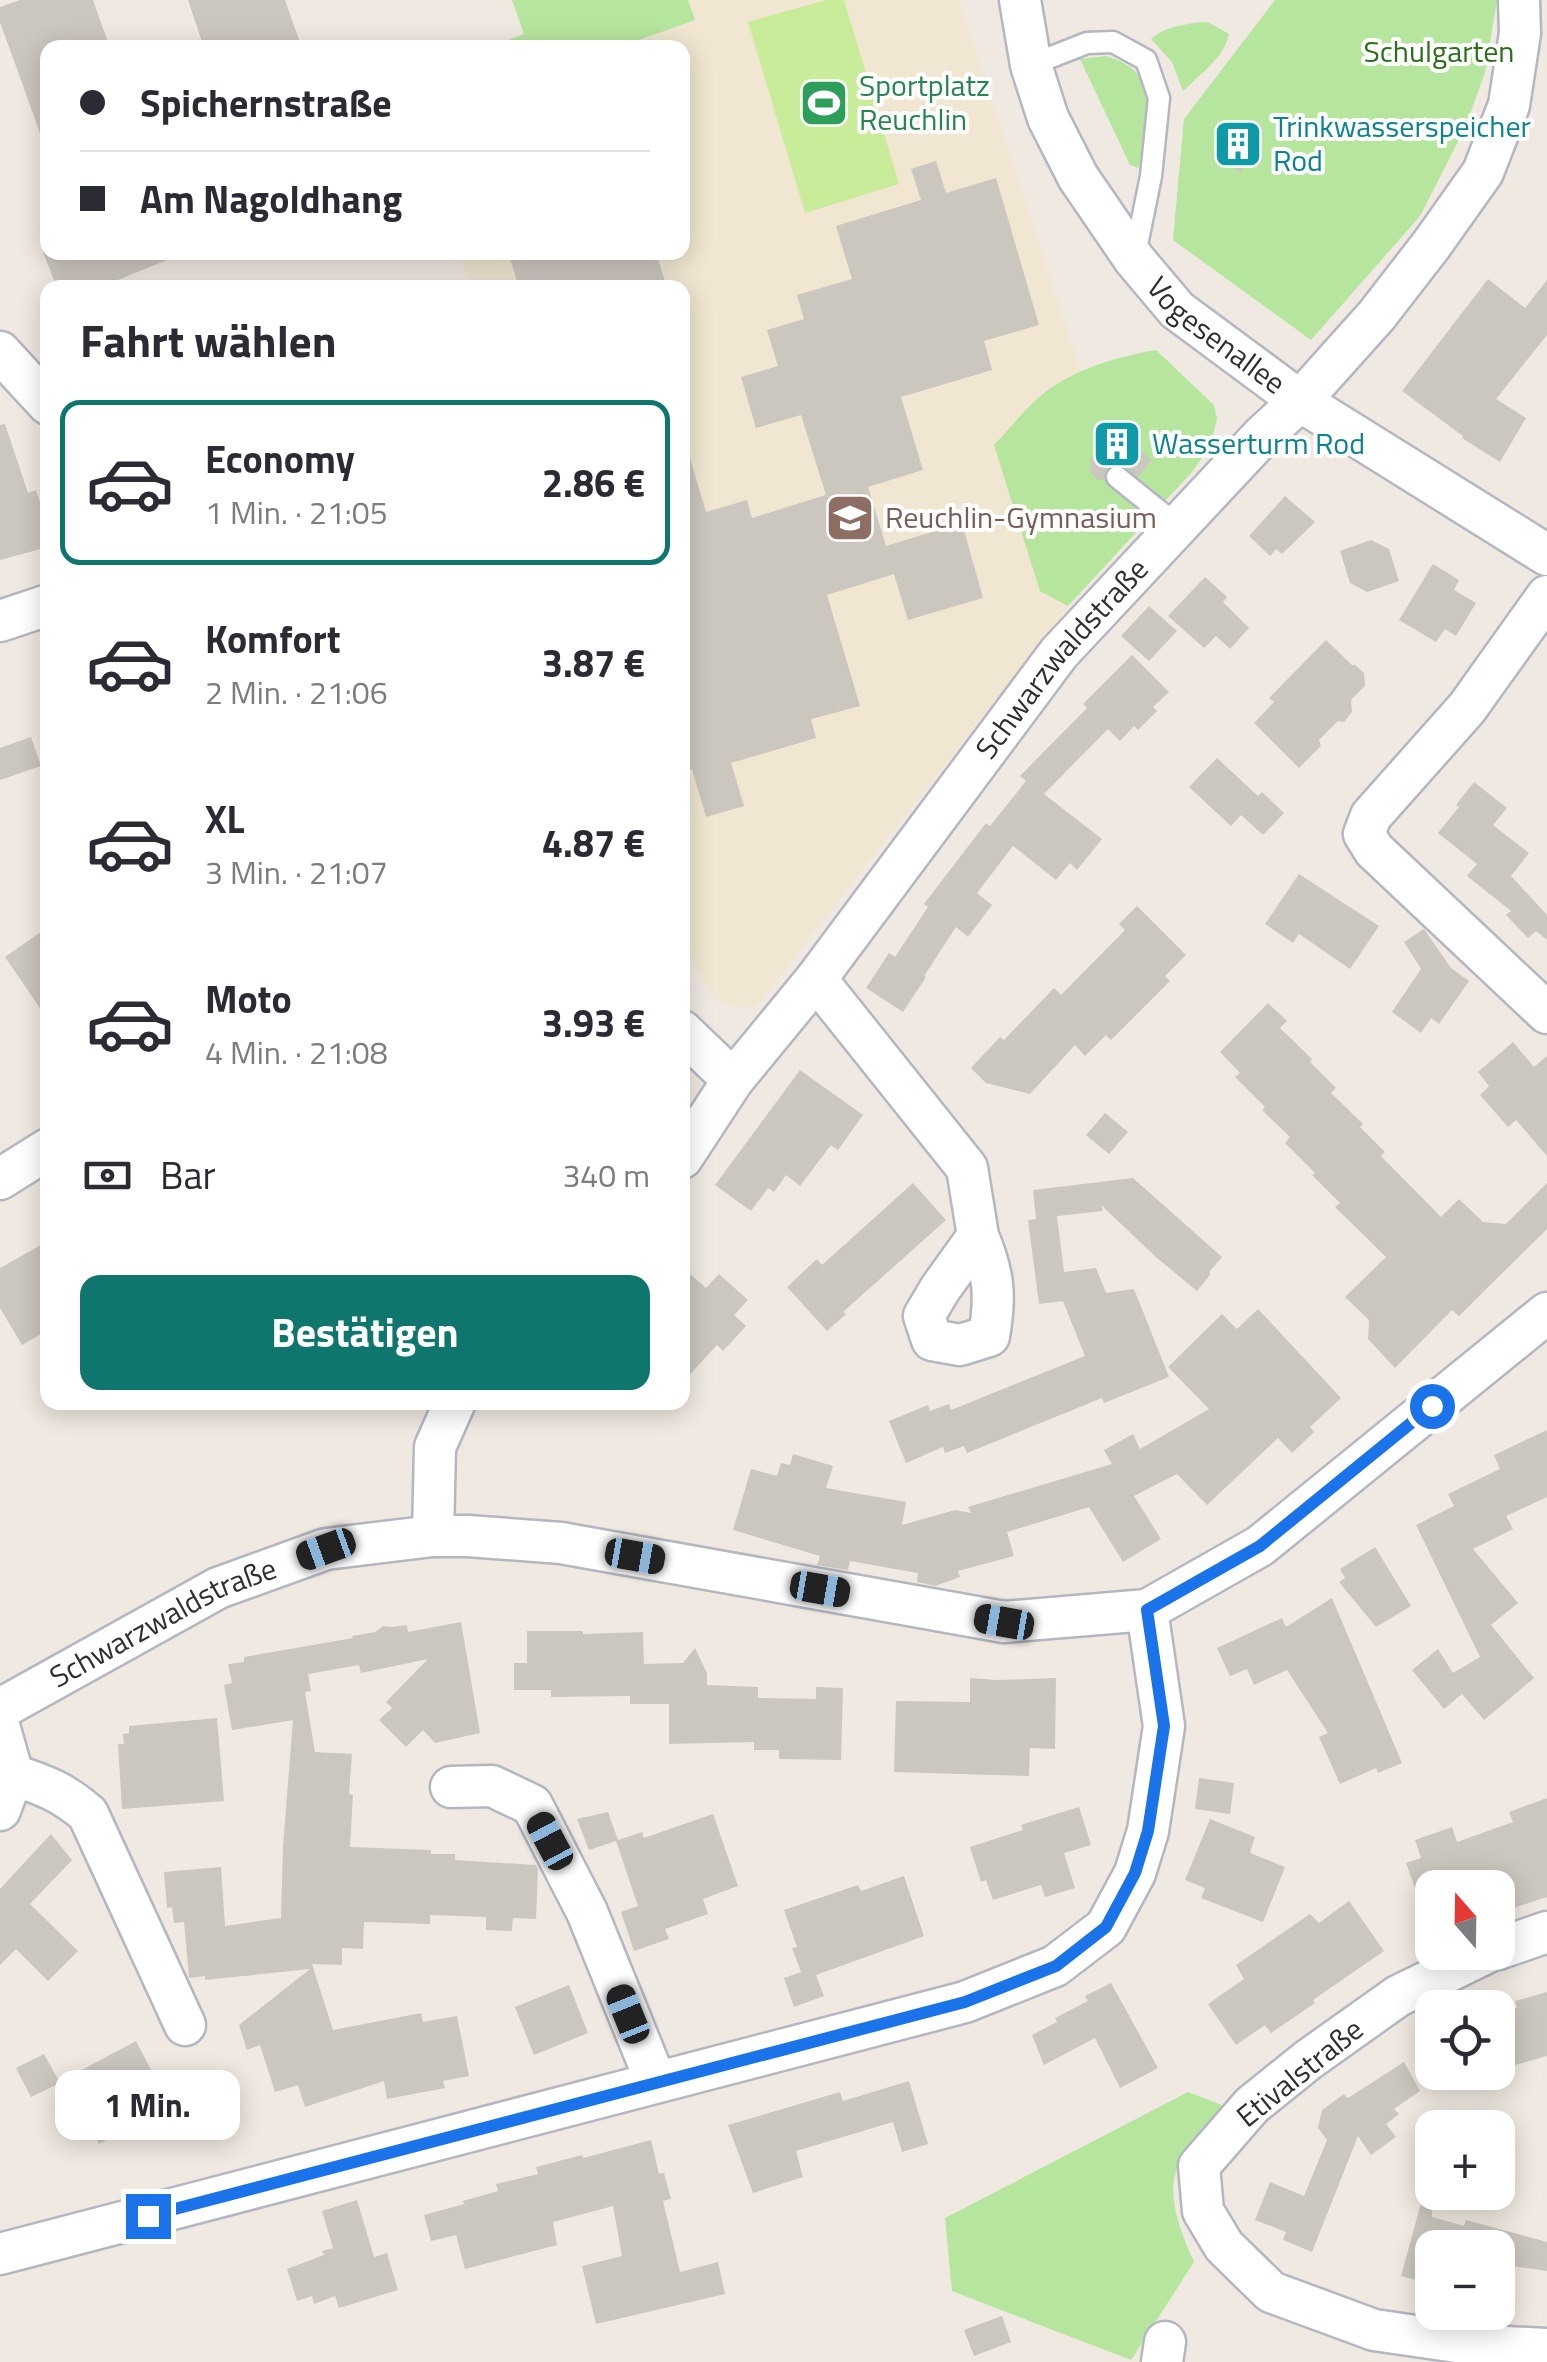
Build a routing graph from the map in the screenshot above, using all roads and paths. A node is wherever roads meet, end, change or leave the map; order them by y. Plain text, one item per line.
1 (1020, 0) edge
2 (1519, 0) edge
3 (1031, 66) junction
4 (1134, 258) junction
5 (0, 352) edge
6 (40, 395) edge
7 (1300, 401) junction
8 (1116, 477) dead end
9 (1179, 527) junction
10 (1547, 554) edge
11 (1547, 596) edge
12 (40, 608) edge
13 (0, 621) edge
14 (816, 979) junction
15 (1547, 1012) edge
16 (690, 1039) edge
17 (733, 1080) junction
18 (690, 1146) edge
19 (40, 1154) edge
20 (0, 1179) edge
21 (978, 1236) dead end
22 (1547, 1313) edge
23 (451, 1410) edge
24 (433, 1536) junction
25 (1147, 1610) junction
26 (0, 1709) edge
27 (0, 1729) edge
28 (451, 1787) dead end
29 (6, 1793) edge
30 (1547, 1932) edge
31 (1515, 1943) edge
32 (1451, 1970) edge
33 (184, 2025) dead end
34 (656, 2082) junction
35 (0, 2254) edge
36 (1547, 2349) edge

1 - 3 street, Vogesenallee
2 - 7 street, Schwarzwaldstraße
3 - 4 street, Vogesenallee
3 - 4 lane
4 - 7 street, Vogesenallee
5 - 6 street
7 - 9 street, Schwarzwaldstraße
7 - 10 street, Vogesenallee
8 - 9 lane
9 - 14 street, Schwarzwaldstraße
11 - 15 street
12 - 13 street
14 - 17 street, Schwarzwaldstraße
14 - 21 street
16 - 17 street
17 - 18 street, Schwarzwaldstraße
19 - 20 street
22 - 25 street
23 - 24 street
24 - 25 street, Schwarzwaldstraße
24 - 26 street, Schwarzwaldstraße
25 - 34 street
27 - 29 street
28 - 34 street
29 - 33 street
30 - 31 street
32 - 36 street, Etivalstraße
34 - 35 street

